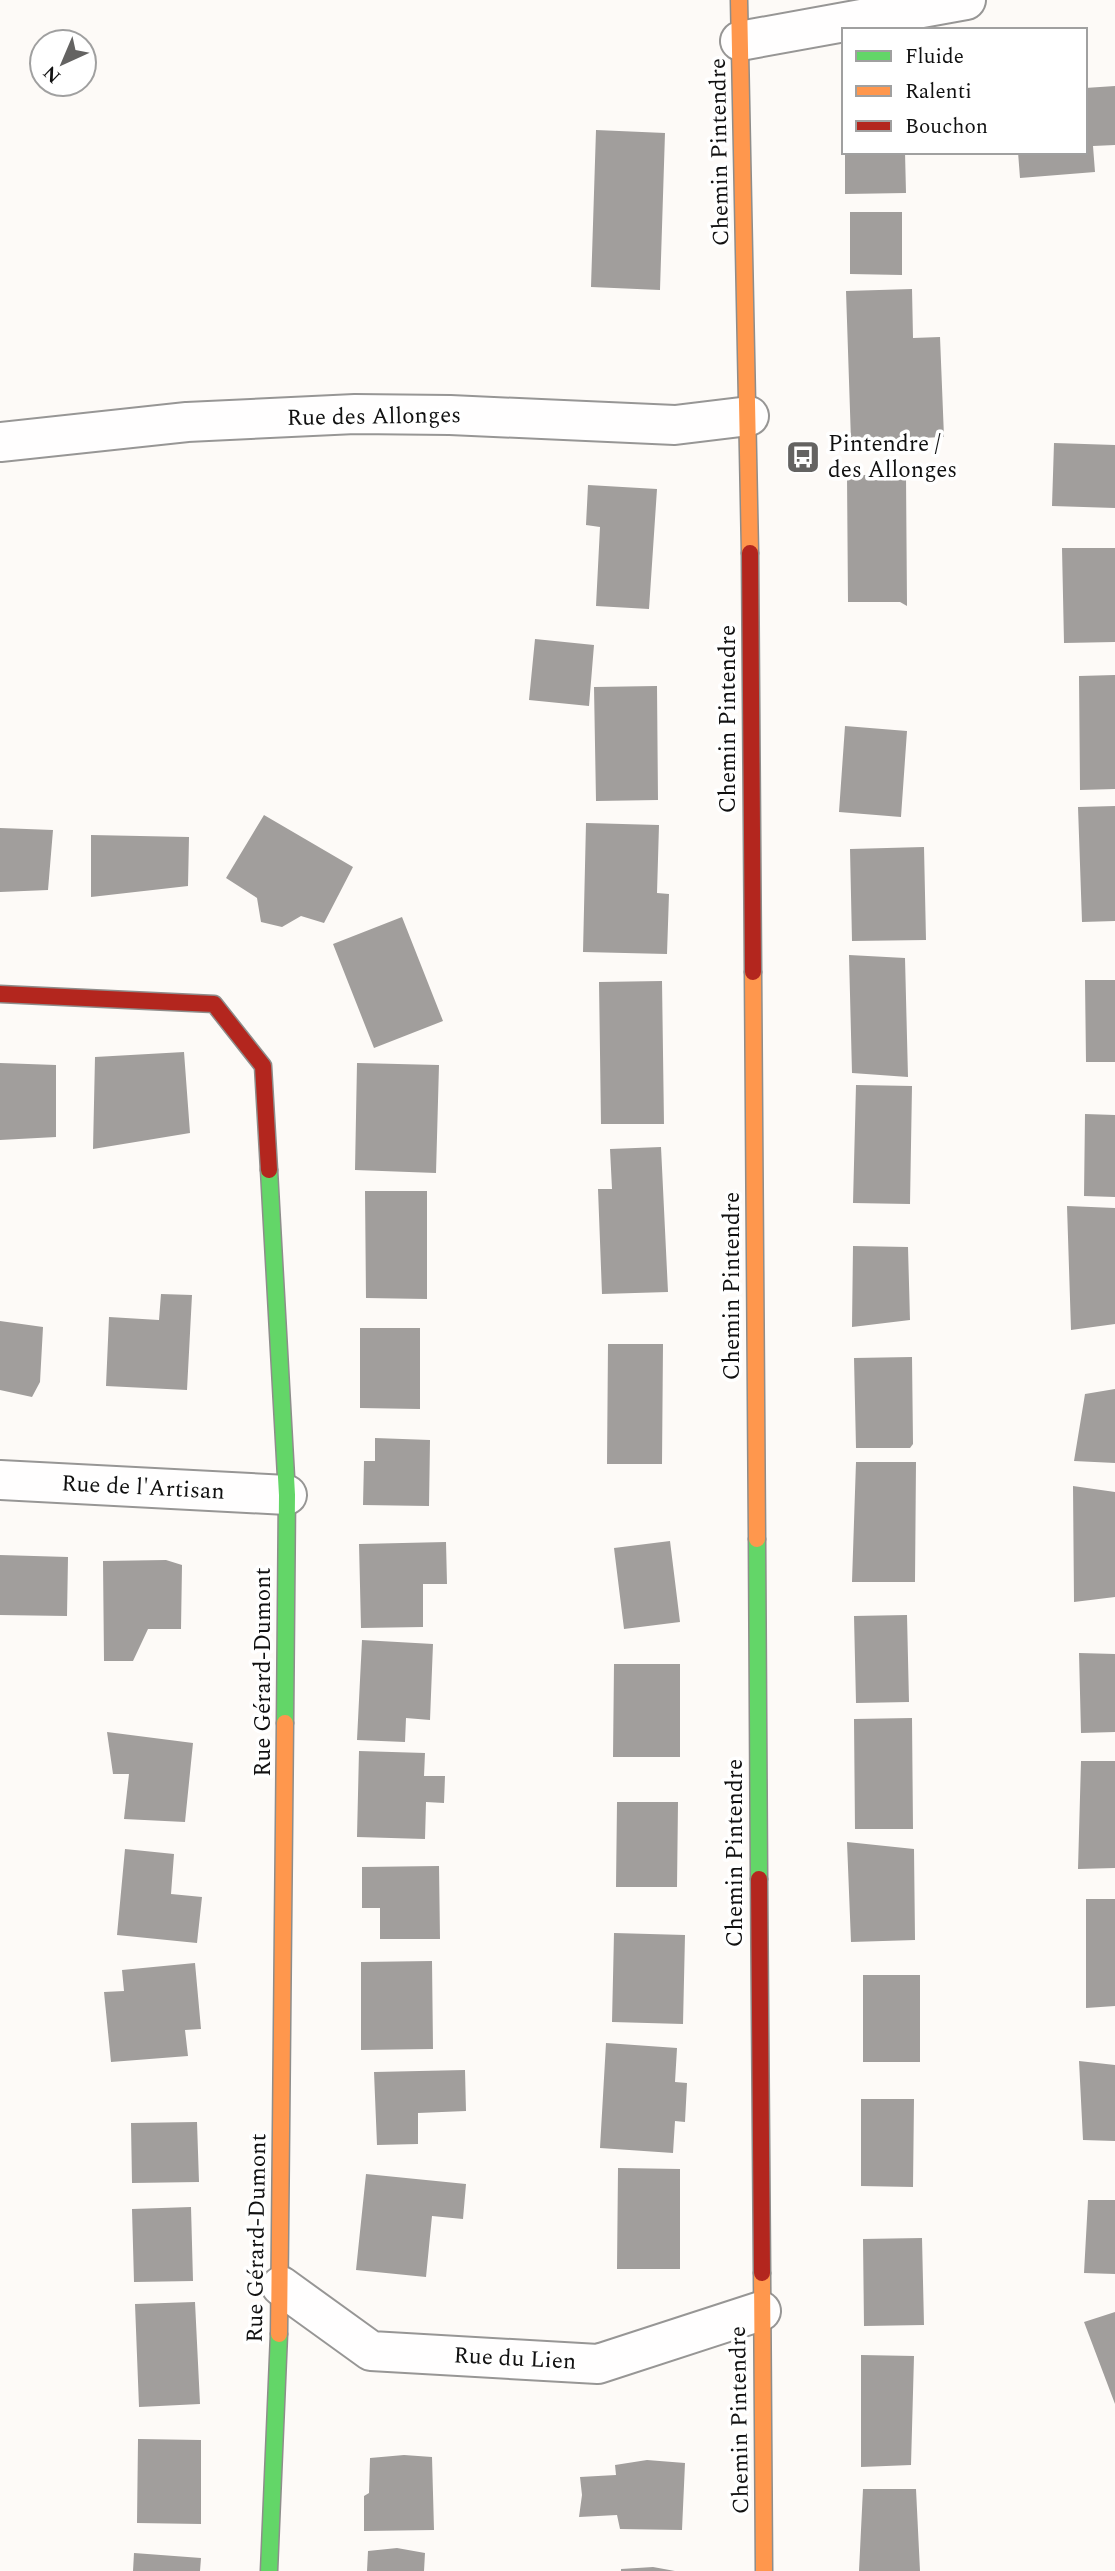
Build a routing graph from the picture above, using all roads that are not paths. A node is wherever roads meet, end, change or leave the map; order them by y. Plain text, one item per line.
1 (739, 0) edge
2 (966, 0) edge
3 (740, 41) junction
4 (749, 416) junction
5 (0, 442) edge
6 (0, 994) edge
7 (0, 1480) edge
8 (287, 1495) junction
9 (281, 2286) junction
10 (761, 2311) junction
11 (269, 2571) edge
12 (764, 2571) edge

1 - 3 street, Chemin Pintendre
2 - 3 street
3 - 4 street, Chemin Pintendre
4 - 5 street, Rue des Allonges
4 - 10 street, Chemin Pintendre
6 - 8 street, Rue Gérard-Dumont
7 - 8 street, Rue de l'Artisan
8 - 9 street, Rue Gérard-Dumont
9 - 10 street, Rue du Lien
9 - 11 street, Rue Gérard-Dumont
10 - 12 street, Chemin Pintendre

